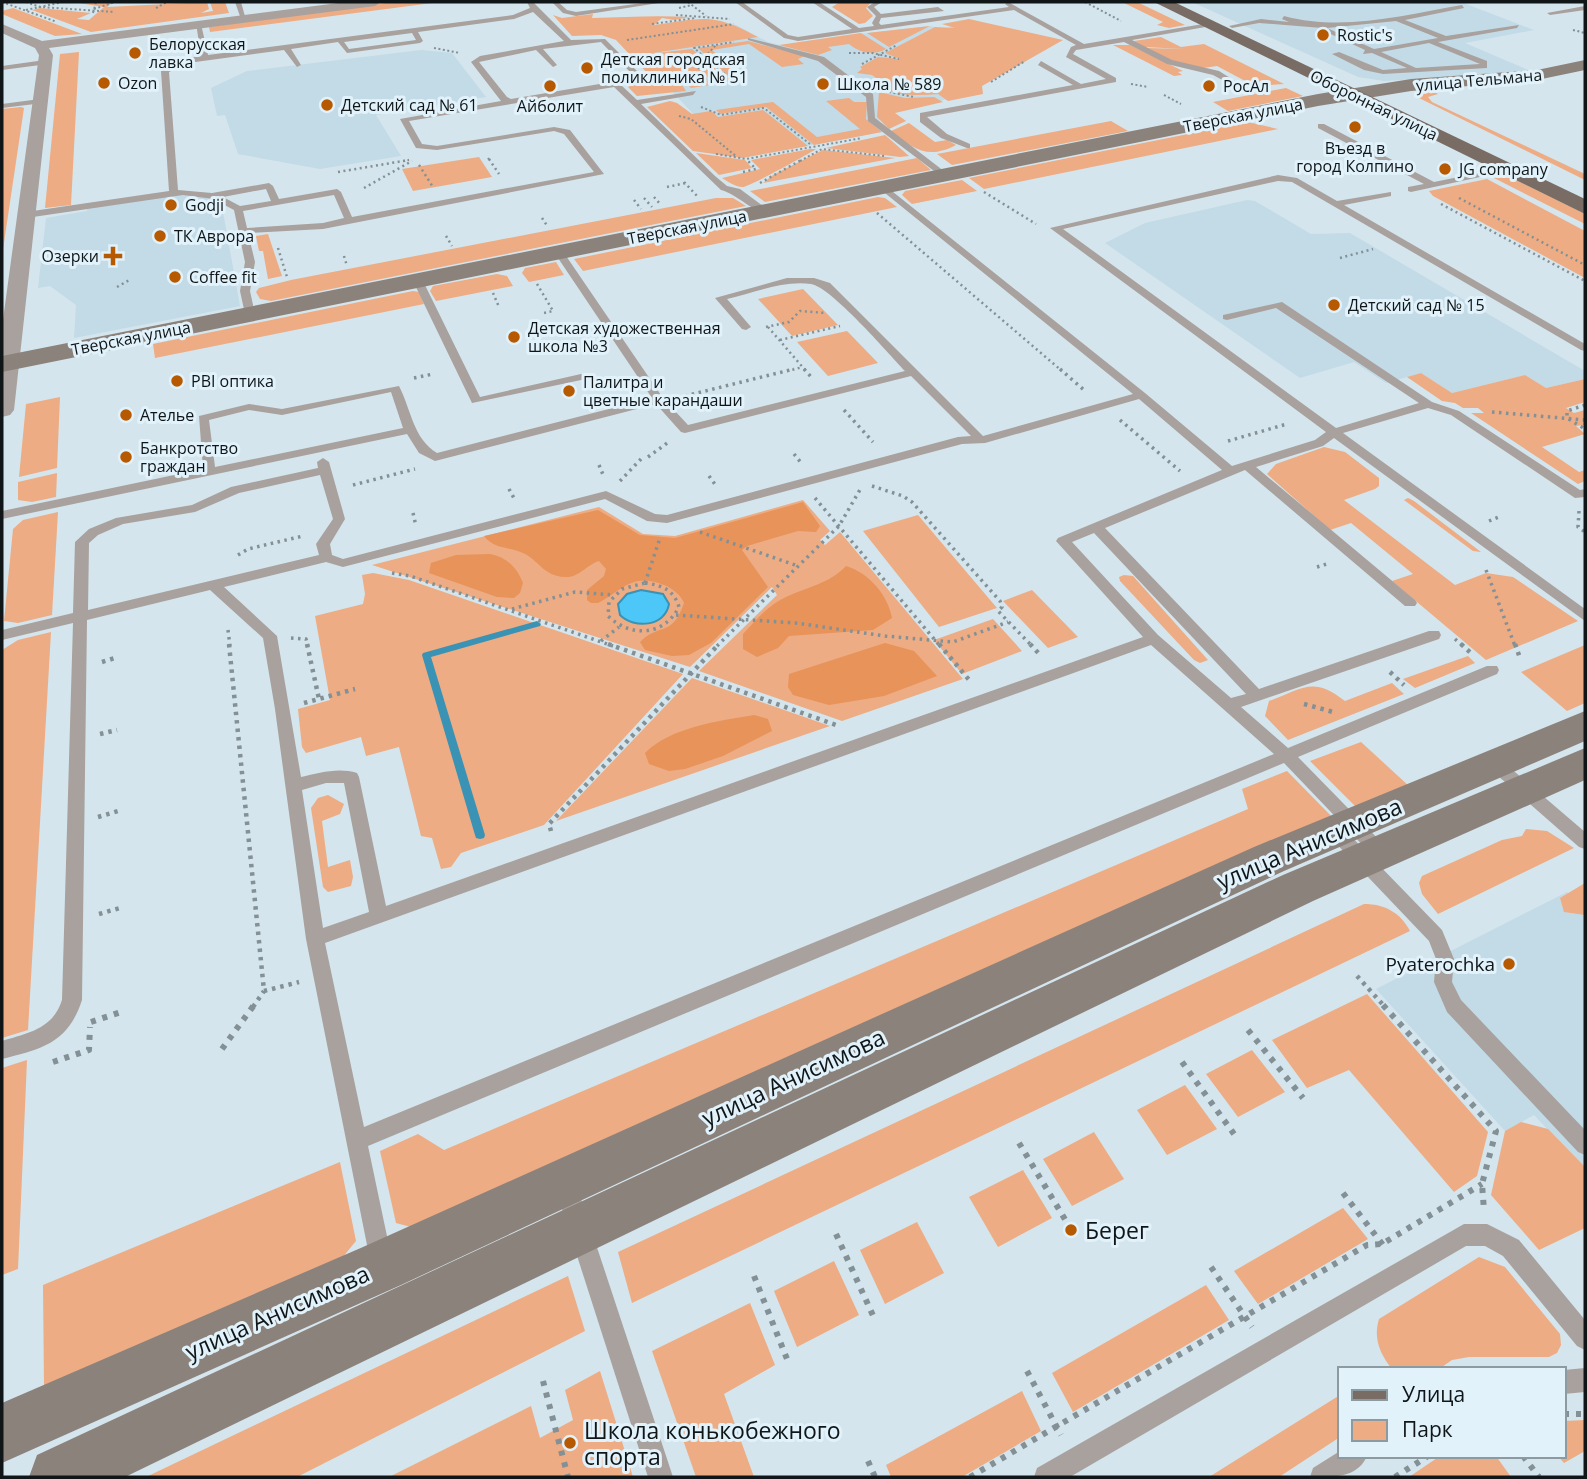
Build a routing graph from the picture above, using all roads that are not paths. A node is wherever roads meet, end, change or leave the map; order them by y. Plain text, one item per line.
1 (238, 2) edge
2 (375, 2) edge
3 (555, 2) edge
4 (662, 2) edge
5 (738, 2) edge
6 (815, 2) edge
7 (879, 2) edge
8 (1004, 2) edge
9 (1163, 2) edge
10 (1182, 2) edge
11 (532, 5) edge
12 (1460, 5) edge
13 (1016, 8) junction
14 (1585, 8) edge
15 (1550, 13) dead end
16 (879, 16) junction
17 (1394, 17) junction
18 (952, 18) junction
19 (1284, 18) dead end
20 (244, 19) junction
21 (198, 24) junction
22 (1209, 25) junction
23 (1303, 25) junction
24 (1232, 26) junction
25 (1319, 26) junction
26 (1517, 26) dead end
27 (1330, 27) junction
28 (2, 28) edge
29 (880, 28) junction
30 (859, 31) junction
31 (414, 32) junction
32 (1445, 38) junction
33 (750, 39) road end
34 (1124, 39) junction
35 (340, 40) junction
36 (1430, 41) junction
37 (569, 42) junction
38 (1082, 46) junction
39 (287, 48) junction
40 (539, 49) junction
41 (1374, 51) junction
42 (43, 53) junction
43 (1336, 54) dead end
44 (205, 58) junction
45 (1347, 59) junction
46 (1041, 63) dead end
47 (297, 65) dead end
48 (553, 65) dead end
49 (2, 68) edge
50 (1581, 69) edge
51 (1416, 70) junction
52 (1231, 81) dead end
53 (616, 84) junction
54 (1080, 86) junction
55 (1373, 91) junction
56 (693, 93) dead end
57 (1351, 94) junction
58 (40, 101) junction
59 (510, 101) junction
60 (634, 103) junction
61 (2, 106) edge
62 (1321, 126) dead end
63 (967, 146) dead end
64 (1508, 170) junction
65 (945, 175) junction
66 (1433, 185) junction
67 (883, 187) junction
68 (1413, 189) road end
69 (174, 192) junction
70 (1585, 193) edge
71 (1388, 194) dead end
72 (211, 196) junction
73 (276, 203) junction
74 (1337, 204) junction
75 (1585, 208) edge
76 (238, 209) junction
77 (764, 211) junction
78 (26, 215) junction
79 (349, 220) junction
80 (243, 231) junction
81 (559, 252) junction
82 (418, 281) junction
83 (250, 314) junction
84 (1227, 317) dead end
85 (746, 327) dead end
86 (1585, 348) edge
87 (5, 363) edge
88 (913, 372) junction
89 (581, 377) dead end
90 (1141, 395) junction
91 (659, 400) junction
92 (1428, 404) junction
93 (2, 410) edge
94 (410, 430) junction
95 (1334, 432) junction
96 (981, 440) junction
97 (319, 449) junction
98 (1247, 466) junction
99 (325, 470) junction
100 (1230, 471) junction
101 (209, 472) junction
102 (1585, 493) edge
103 (2, 515) edge
104 (1096, 527) junction
105 (326, 558) junction
106 (214, 586) junction
107 (1410, 603) dead end
108 (82, 616) junction
109 (1585, 616) edge
110 (2, 635) edge
111 (1434, 635) dead end
112 (1153, 639) junction
113 (1492, 670) dead end
114 (1262, 694) junction
115 (1229, 705) junction
116 (1585, 725) edge
117 (1285, 754) junction
118 (1585, 764) edge
119 (1510, 776) junction
120 (292, 786) junction
121 (1358, 842) junction
122 (1585, 842) edge
123 (379, 916) junction
124 (315, 939) junction
125 (2, 1050) edge
126 (356, 1141) junction
127 (1585, 1145) edge
128 (565, 1182) junction
129 (581, 1230) junction
130 (382, 1266) junction
131 (1585, 1338) edge
132 (1585, 1380) edge
133 (1566, 1382) edge
134 (2, 1433) edge
135 (1352, 1458) edge
136 (59, 1477) edge
137 (661, 1477) edge
138 (1046, 1477) edge
139 (1322, 1477) edge

1 - 20 lane
2 - 20 street
3 - 4 lane
5 - 30 lane
6 - 30 lane
7 - 16 lane
8 - 13 lane
9 - 22 main road, Оборонная улица
10 - 24 main road, Оборонная улица
11 - 31 lane
11 - 37 lane
12 - 17 lane
13 - 18 lane
13 - 38 lane
14 - 15 lane
16 - 18 lane
16 - 29 lane
17 - 27 lane
17 - 32 lane
18 - 29 lane
19 - 23 lane
20 - 21 street
21 - 42 street
21 - 44 lane
22 - 34 lane
22 - 57 main road, Оборонная улица
23 - 24 lane
23 - 25 lane
23 - 41 lane
24 - 55 main road, Оборонная улица
25 - 27 lane
25 - 41 lane
26 - 32 lane
27 - 41 lane
28 - 42 street
29 - 30 lane
31 - 35 lane
31 - 35 lane
32 - 36 lane
33 - 65 lane
34 - 38 lane
34 - 52 lane
35 - 39 lane
36 - 41 lane
36 - 51 lane
37 - 40 lane
37 - 53 lane
38 - 54 lane
39 - 44 lane
39 - 47 lane
40 - 48 lane
40 - 59 lane
41 - 45 lane
41 - 51 lane
42 - 49 lane
42 - 58 street
43 - 45 lane
44 - 69 lane
45 - 51 lane
46 - 54 lane
50 - 55 main road, улица Тельмана
53 - 59 lane
53 - 60 lane
54 - 63 lane
55 - 57 main road, Тверская улица
55 - 70 main road, Оборонная улица
56 - 60 lane
57 - 64 main road, Оборонная улица
57 - 65 main road, Тверская улица
58 - 61 lane
58 - 78 street
59 - 79 lane
60 - 77 lane
62 - 66 lane
64 - 66 lane
64 - 75 main road, Оборонная улица
65 - 67 main road, Тверская улица
66 - 68 lane
67 - 77 main road, Тверская улица
67 - 90 lane
69 - 72 lane
69 - 78 lane
71 - 74 lane
72 - 73 lane
72 - 76 lane
73 - 76 lane
73 - 79 lane
74 - 86 lane
74 - 95 lane
76 - 80 lane
77 - 81 main road, Тверская улица
78 - 87 street
79 - 80 lane
80 - 83 lane
81 - 82 main road, Тверская улица
81 - 91 lane
82 - 83 main road, Тверская улица
82 - 89 lane
83 - 87 main road, Тверская улица
84 - 92 lane
85 - 88 lane
87 - 93 street
88 - 91 lane
88 - 96 lane
90 - 96 lane
90 - 100 lane
91 - 94 lane
92 - 95 lane
92 - 102 lane
94 - 97 lane
94 - 101 lane
95 - 98 lane
95 - 109 lane
96 - 105 lane
97 - 99 lane
97 - 101 lane
98 - 100 lane
98 - 107 lane
99 - 105 lane
99 - 108 lane
100 - 104 lane
101 - 103 lane
104 - 112 lane
104 - 114 lane
105 - 106 lane
106 - 108 lane
106 - 120 lane
108 - 110 lane
108 - 125 lane
111 - 114 lane
112 - 115 lane
112 - 123 lane
113 - 117 lane
114 - 115 lane
115 - 117 lane
116 - 119 main road, улица Анисимова
117 - 121 lane
117 - 126 lane
118 - 119 main road, улица Анисимова
119 - 121 main road, улица Анисимова
119 - 122 lane
120 - 123 lane
120 - 124 lane
121 - 127 lane
121 - 128 main road, улица Анисимова
121 - 129 main road, улица Анисимова
123 - 124 lane
124 - 126 lane
126 - 130 lane
128 - 129 lane
128 - 130 main road, улица Анисимова
129 - 136 main road, улица Анисимова
129 - 137 lane
130 - 134 main road, улица Анисимова
131 - 138 lane
132 - 133 lane
135 - 139 lane

